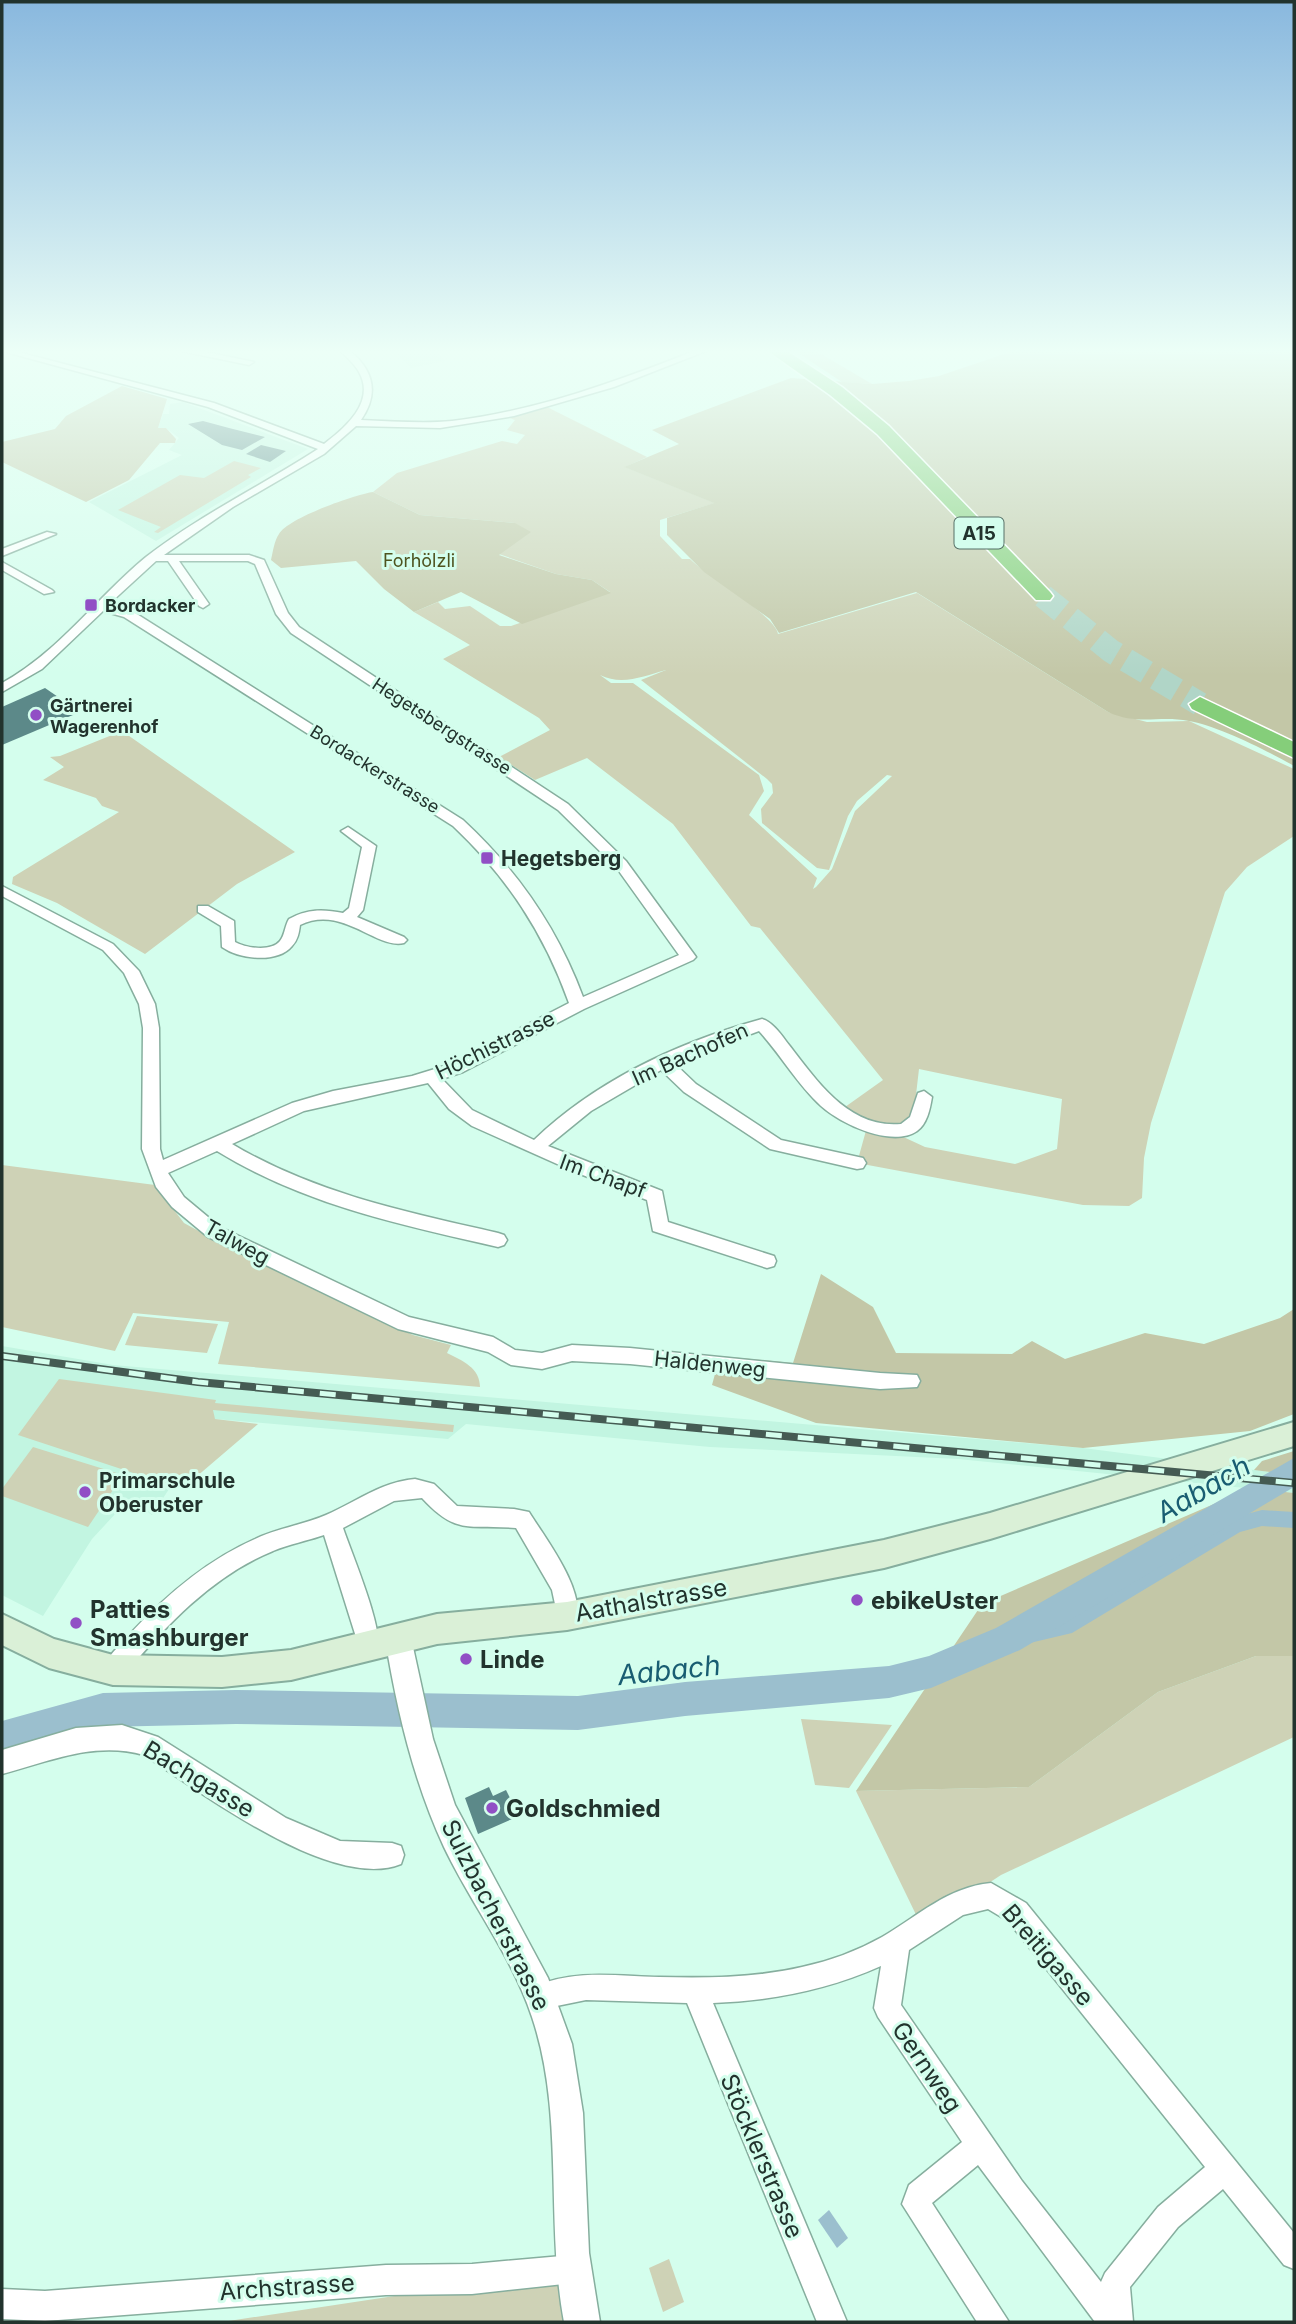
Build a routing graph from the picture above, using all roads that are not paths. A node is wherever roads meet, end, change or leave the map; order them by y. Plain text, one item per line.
1 (305, 459) edge
2 (911, 459) edge
3 (921, 459) edge
4 (51, 534) dead end
5 (2, 553) edge
6 (164, 558) junction
7 (2, 565) edge
8 (48, 592) dead end
9 (203, 604) dead end
10 (101, 607) junction
11 (2, 688) edge
12 (1294, 739) edge
13 (1294, 751) edge
14 (348, 831) dead end
15 (2, 890) edge
16 (203, 909) dead end
17 (348, 917) junction
18 (399, 940) dead end
19 (688, 957) joint
20 (578, 1004) junction
21 (663, 1062) junction
22 (432, 1077) junction
23 (924, 1097) dead end
24 (218, 1143) junction
25 (536, 1148) junction
26 (857, 1163) dead end
27 (158, 1170) junction
28 (498, 1240) dead end
29 (768, 1261) dead end
30 (511, 1357) joint
31 (910, 1381) dead end
32 (1294, 1434) edge
33 (331, 1523) junction
34 (567, 1616) junction
35 (2, 1629) edge
36 (383, 1642) junction
37 (113, 1670) junction
38 (2, 1762) edge
39 (392, 1855) dead end
40 (897, 1943) junction
41 (695, 1989) junction
42 (542, 1996) junction
43 (981, 2145) junction
44 (1224, 2169) junction
45 (1294, 2255) edge
46 (573, 2269) junction
47 (2, 2304) edge
48 (582, 2322) edge
49 (832, 2322) edge
50 (994, 2322) edge
51 (1116, 2322) edge

1 - 6 street
2 - 3 highway, A15
4 - 5 street
6 - 9 street
6 - 10 street
6 - 19 street, Hegetsbergstrasse
7 - 8 street
10 - 11 street
10 - 20 street, Bordackerstrasse
12 - 13 highway
14 - 17 street
15 - 27 street, Talweg
16 - 17 street
17 - 18 street
19 - 20 street, Höchistrasse
20 - 22 street, Höchistrasse
21 - 23 street, Im Bachofen
21 - 25 street, Im Bachofen
21 - 26 street
22 - 24 street, Höchistrasse
22 - 25 street, Im Chapf
24 - 27 street, Höchistrasse
24 - 28 street
25 - 29 street, Im Chapf
27 - 30 street, Talweg
30 - 31 street, Haldenweg
32 - 34 main road, Aathalstrasse
33 - 34 street
33 - 36 street
33 - 37 street
34 - 36 main road, Aathalstrasse
35 - 37 main road, Aathalstrasse
36 - 37 main road, Aathalstrasse
36 - 42 street, Sulzbacherstrasse
38 - 39 street, Bachgasse
40 - 41 street, Breitigasse
40 - 43 street, Gernweg
40 - 44 street, Breitigasse
41 - 42 street, Breitigasse
41 - 49 street, Stöcklerstrasse
42 - 46 street, Sulzbacherstrasse
43 - 50 street
43 - 51 street, Gernweg
44 - 45 street, Breitigasse
44 - 51 street, Gernweg
46 - 47 street, Archstrasse
46 - 48 street, Sulzbacherstrasse

